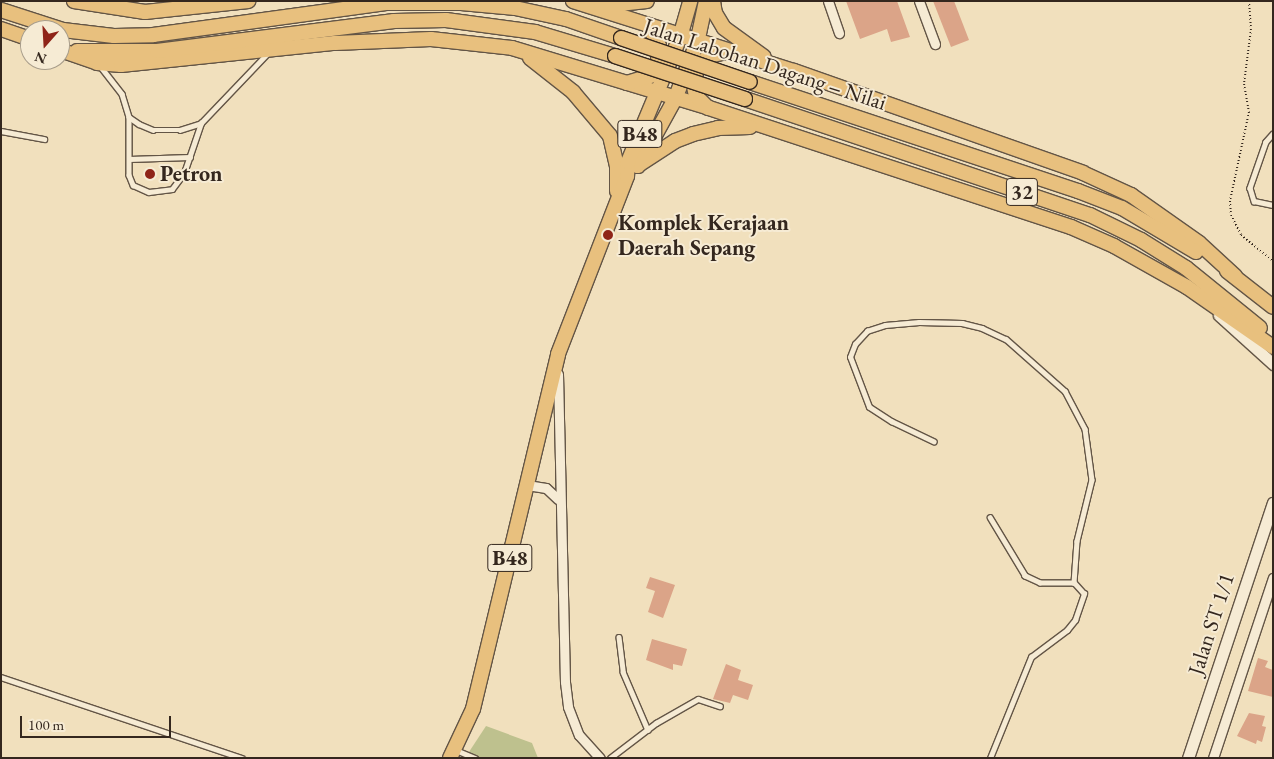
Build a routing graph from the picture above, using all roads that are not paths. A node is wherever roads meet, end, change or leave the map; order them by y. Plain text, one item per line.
1 (74, 1) edge
2 (248, 1) edge
3 (574, 1) edge
4 (647, 1) edge
5 (690, 1) edge
6 (706, 1) edge
7 (714, 1) edge
8 (828, 1) edge
9 (919, 1) edge
10 (595, 6) junction
11 (1, 10) edge
12 (649, 26) junction
13 (1, 29) edge
14 (839, 33) dead end
15 (20, 35) edge
16 (680, 37) junction
17 (697, 43) junction
18 (935, 44) dead end
19 (512, 48) junction
20 (70, 50) edge
21 (726, 52) junction
22 (70, 53) edge
23 (268, 53) junction
24 (97, 63) junction
25 (794, 72) junction
26 (627, 83) junction
27 (659, 94) junction
28 (675, 99) junction
29 (709, 108) junction
30 (129, 117) junction
31 (201, 123) junction
32 (1, 131) edge
33 (776, 132) junction
34 (1273, 134) edge
35 (44, 139) dead end
36 (190, 157) junction
37 (129, 159) junction
38 (638, 166) junction
39 (627, 176) junction
40 (617, 199) junction
41 (1273, 205) edge
42 (1235, 276) junction
43 (1187, 287) junction
44 (1273, 307) edge
45 (1273, 338) edge
46 (1273, 347) edge
47 (558, 354) junction
48 (1273, 364) edge
49 (934, 442) dead end
50 (527, 485) junction
51 (558, 499) junction
52 (1273, 503) edge
53 (990, 518) dead end
54 (1273, 578) edge
55 (1074, 583) junction
56 (619, 637) dead end
57 (1, 677) edge
58 (720, 706) dead end
59 (648, 730) junction
60 (452, 754) edge
61 (242, 758) edge
62 (475, 758) edge
63 (600, 758) edge
64 (610, 758) edge
65 (990, 758) edge
66 (1188, 758) edge
67 (1213, 758) edge

1 - 2 main road
3 - 10 main road
4 - 10 main road
5 - 16 main road, B48
6 - 17 main road, B48
7 - 25 main road
8 - 14 street
9 - 18 street
10 - 12 main road
11 - 42 main road, Jalan Labohan Dagang ‒ Nilai / 32, bridge
12 - 16 main road
12 - 26 main road
13 - 15 main road
16 - 17 main road
16 - 27 main road, B48
17 - 21 main road
17 - 28 main road, B48
19 - 23 main road
19 - 26 main road
19 - 40 main road
20 - 45 main road, Jalan Labohan Dagang ‒ Nilai / 32, bridge
21 - 25 main road
21 - 29 main road
22 - 24 main road
23 - 24 main road
23 - 31 lane
24 - 30 lane
25 - 42 main road
26 - 27 main road
27 - 28 main road
27 - 39 main road, B48
28 - 29 main road
28 - 38 main road, B48
29 - 33 main road
30 - 31 lane
30 - 37 lane
31 - 36 lane
32 - 35 lane
33 - 38 main road
33 - 43 main road
34 - 41 lane
36 - 37 lane
36 - 37 lane
38 - 39 main road, B48
39 - 40 main road, B48
40 - 47 main road, B48
42 - 44 main road, Jalan Labohan Dagang ‒ Nilai / 32
43 - 46 main road
43 - 48 street
47 - 50 main road, B48
47 - 51 street
49 - 55 lane
50 - 51 street
50 - 60 main road, B48
51 - 63 street
52 - 66 street, Jalan ST 1/1
53 - 55 lane
54 - 67 street
55 - 65 lane
56 - 59 lane
57 - 61 lane
58 - 59 lane
59 - 64 lane
60 - 62 lane

